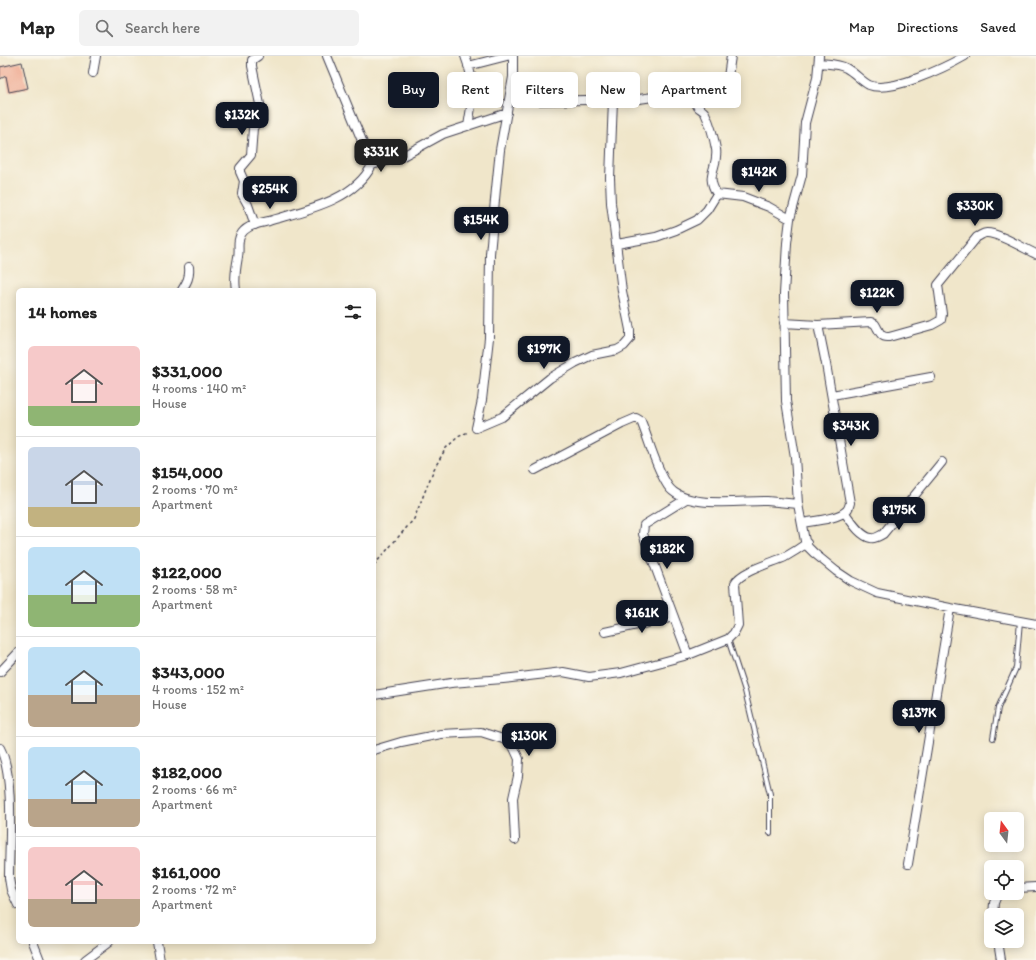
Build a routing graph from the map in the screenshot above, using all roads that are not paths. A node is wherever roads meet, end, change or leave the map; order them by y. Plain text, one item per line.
1 (96, 56) edge
2 (258, 56) edge
3 (327, 56) edge
4 (465, 56) edge
5 (507, 56) edge
6 (513, 56) edge
7 (731, 56) edge
8 (965, 56) edge
9 (819, 59) edge
10 (468, 66) junction
11 (513, 72) edge
12 (728, 72) edge
13 (93, 73) dead end
14 (511, 91) edge
15 (613, 108) edge
16 (699, 108) edge
17 (507, 113) junction
18 (468, 126) junction
19 (372, 165) junction
20 (717, 194) junction
21 (790, 219) junction
22 (255, 225) junction
23 (617, 244) junction
24 (1036, 254) edge
25 (189, 267) dead end
26 (183, 288) edge
27 (236, 288) edge
28 (784, 323) junction
29 (818, 325) junction
30 (931, 377) dead end
31 (832, 395) junction
32 (942, 462) dead end
33 (535, 470) dead end
34 (686, 499) junction
35 (798, 504) junction
36 (845, 513) junction
37 (802, 524) junction
38 (807, 544) junction
39 (950, 608) junction
40 (674, 617) junction
41 (1020, 621) junction
42 (1036, 624) edge
43 (605, 632) dead end
44 (728, 639) junction
45 (16, 655) edge
46 (688, 655) junction
47 (0, 672) edge
48 (376, 695) edge
49 (993, 738) dead end
50 (0, 748) edge
51 (376, 749) edge
52 (770, 833) dead end
53 (515, 840) dead end
54 (908, 864) dead end
55 (1036, 887) edge
56 (1024, 888) edge
57 (16, 901) edge
58 (34, 944) edge
59 (106, 944) edge
60 (157, 944) edge
61 (999, 948) edge
62 (40, 960) edge
63 (85, 960) edge
64 (160, 960) edge
65 (1001, 960) edge

1 - 13 street
2 - 22 street
3 - 19 street
4 - 10 street
5 - 10 street
6 - 11 street
7 - 12 street
8 - 9 street
9 - 21 street
10 - 18 street
14 - 17 street
15 - 23 street
16 - 20 street
17 - 18 street
17 - 23 street
18 - 19 street
19 - 22 street
20 - 21 street
20 - 23 street
21 - 28 street
22 - 27 street
24 - 29 street
25 - 26 street
28 - 29 street
28 - 35 street
29 - 31 street
30 - 31 street
31 - 36 street
32 - 36 street
33 - 34 street
34 - 35 street
34 - 40 street
35 - 37 street
36 - 37 street
37 - 38 street
38 - 39 street
38 - 44 street
39 - 41 street
39 - 54 street
40 - 43 street
40 - 46 street
41 - 42 street
41 - 49 lane
44 - 46 street
44 - 52 lane
45 - 47 street
46 - 48 street
50 - 57 street
51 - 53 street
55 - 56 street
58 - 62 street
59 - 63 street
60 - 64 street
61 - 65 street

